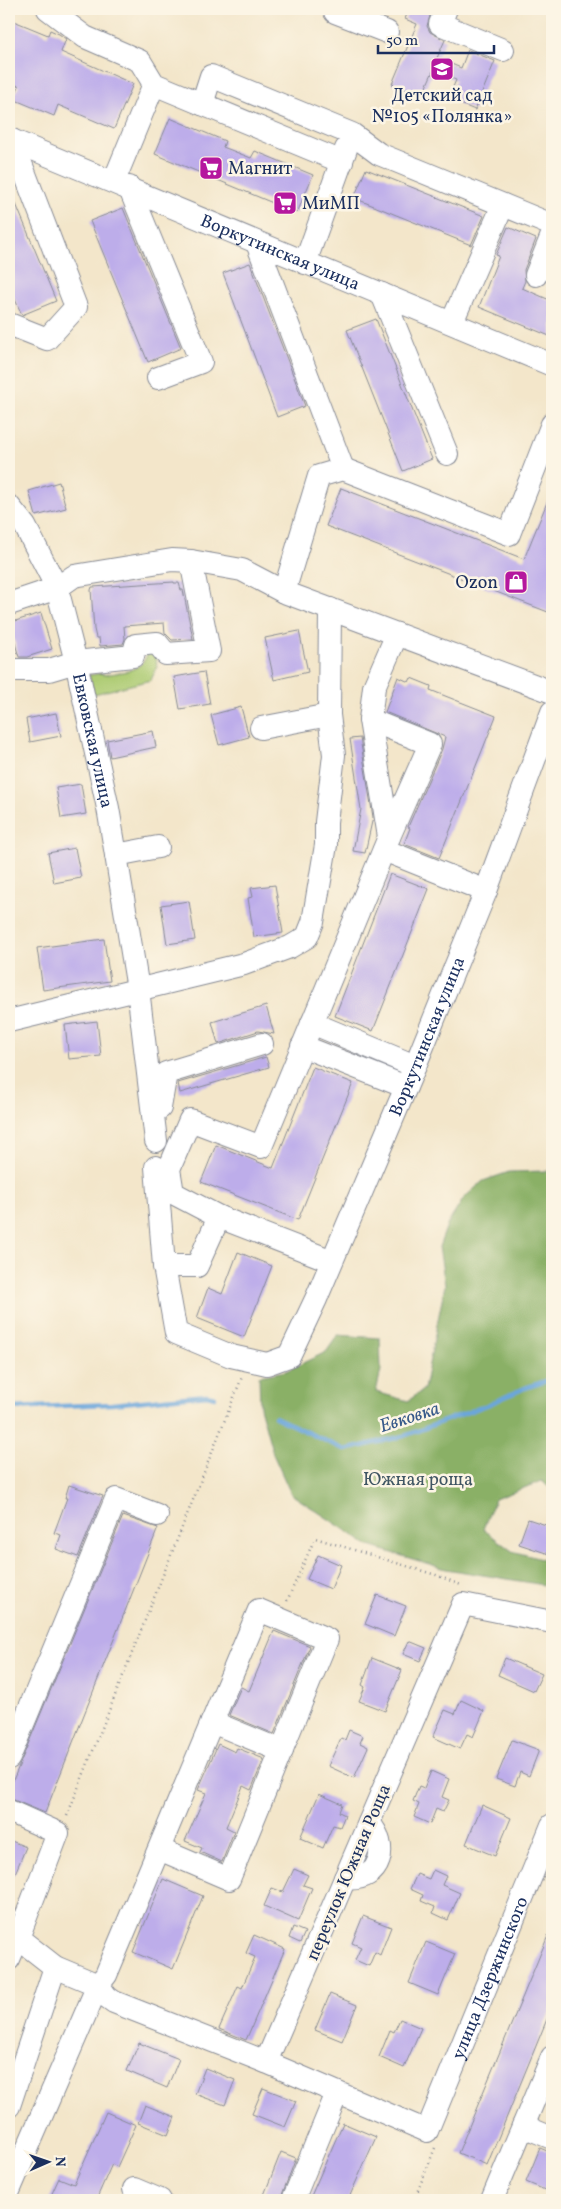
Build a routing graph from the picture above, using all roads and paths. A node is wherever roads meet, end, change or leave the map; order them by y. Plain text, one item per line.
1 (48, 9) edge
2 (336, 9) edge
3 (446, 9) edge
4 (387, 32) dead end
5 (504, 50) dead end
6 (154, 84) junction
7 (202, 104) junction
8 (352, 134) junction
9 (10, 139) edge
10 (342, 162) junction
11 (121, 184) junction
12 (504, 205) junction
13 (552, 225) edge
14 (552, 235) edge
15 (257, 243) junction
16 (305, 263) junction
17 (536, 275) dead end
18 (382, 294) junction
19 (452, 322) junction
20 (10, 328) edge
21 (552, 365) edge
22 (158, 378) dead end
23 (552, 424) edge
24 (446, 454) dead end
25 (343, 469) junction
26 (9, 506) edge
27 (191, 561) junction
28 (57, 588) junction
29 (284, 592) junction
30 (9, 604) edge
31 (330, 609) junction
32 (397, 634) junction
33 (76, 662) junction
34 (9, 670) edge
35 (552, 692) edge
36 (552, 712) edge
37 (330, 715) junction
38 (370, 720) junction
39 (261, 728) dead end
40 (386, 843) junction
41 (158, 847) dead end
42 (116, 855) junction
43 (486, 891) junction
44 (138, 989) junction
45 (13, 1020) dead end
46 (312, 1023) junction
47 (262, 1044) dead end
48 (302, 1046) junction
49 (414, 1066) junction
50 (406, 1087) junction
51 (156, 1141) junction
52 (166, 1196) junction
53 (219, 1217) junction
54 (332, 1261) junction
55 (164, 1266) junction
56 (248, 1360) junction
57 (157, 1515) dead end
58 (463, 1604) junction
59 (279, 1618) junction
60 (552, 1622) edge
61 (212, 1722) junction
62 (282, 1751) junction
63 (9, 1758) edge
64 (9, 1811) edge
65 (552, 1825) edge
66 (58, 1833) junction
67 (158, 1849) junction
68 (18, 1938) junction
69 (9, 1959) edge
70 (55, 1968) junction
71 (98, 1985) junction
72 (552, 2057) edge
73 (266, 2062) junction
74 (546, 2088) edge
75 (337, 2093) junction
76 (9, 2106) edge
77 (523, 2126) junction
78 (427, 2131) junction
79 (552, 2138) edge
80 (134, 2189) dead end
81 (9, 2191) edge
82 (160, 2200) edge
83 (294, 2200) edge
84 (414, 2200) edge
85 (492, 2200) edge

1 - 6 street
2 - 4 street
3 - 5 street
6 - 7 street
6 - 11 street
7 - 8 street
7 - 10 street
8 - 10 street
8 - 12 street
9 - 11 street, Воркутинская улица
9 - 20 street
10 - 16 street
11 - 15 street, Воркутинская улица
11 - 22 street
12 - 13 street
12 - 19 street
14 - 17 street
15 - 16 street, Воркутинская улица
15 - 25 street
16 - 18 street, Воркутинская улица
18 - 19 street, Воркутинская улица
18 - 24 street
19 - 21 street, Воркутинская улица
23 - 25 street
25 - 29 street
26 - 28 street, Евковская улица
27 - 28 street
27 - 29 street
27 - 33 street
28 - 30 street
28 - 33 street, Евковская улица
29 - 31 street
31 - 32 street
31 - 37 street
32 - 35 street
32 - 38 street
33 - 34 street
33 - 42 street, Евковская улица
36 - 43 street, Воркутинская улица
37 - 39 street
37 - 44 street
38 - 40 street
38 - 40 street
40 - 43 street
40 - 46 street
41 - 42 street
42 - 44 street, Евковская улица
43 - 49 street, Воркутинская улица
44 - 45 street
44 - 51 street, Евковская улица
46 - 48 street
46 - 49 street
47 - 51 street
48 - 50 street
48 - 52 street
49 - 50 street, Воркутинская улица
50 - 54 street, Воркутинская улица
51 - 52 street
52 - 53 street
52 - 55 street
53 - 54 street
53 - 55 street
54 - 56 street, Воркутинская улица
55 - 56 street
56 - 66 path
57 - 63 street
58 - 59 path
58 - 60 street
58 - 73 street, переулок Южная Роща
59 - 61 street
59 - 62 street
61 - 62 street
61 - 67 street
62 - 67 street
64 - 66 street
65 - 78 street, улица Дзержинского
66 - 68 street
67 - 71 street
68 - 69 street
68 - 70 street
70 - 71 street
70 - 76 street
71 - 73 street
71 - 81 street
72 - 74 street
73 - 75 street
74 - 77 street
75 - 78 street
75 - 83 street
77 - 79 street
77 - 85 street
78 - 84 path
80 - 82 street

